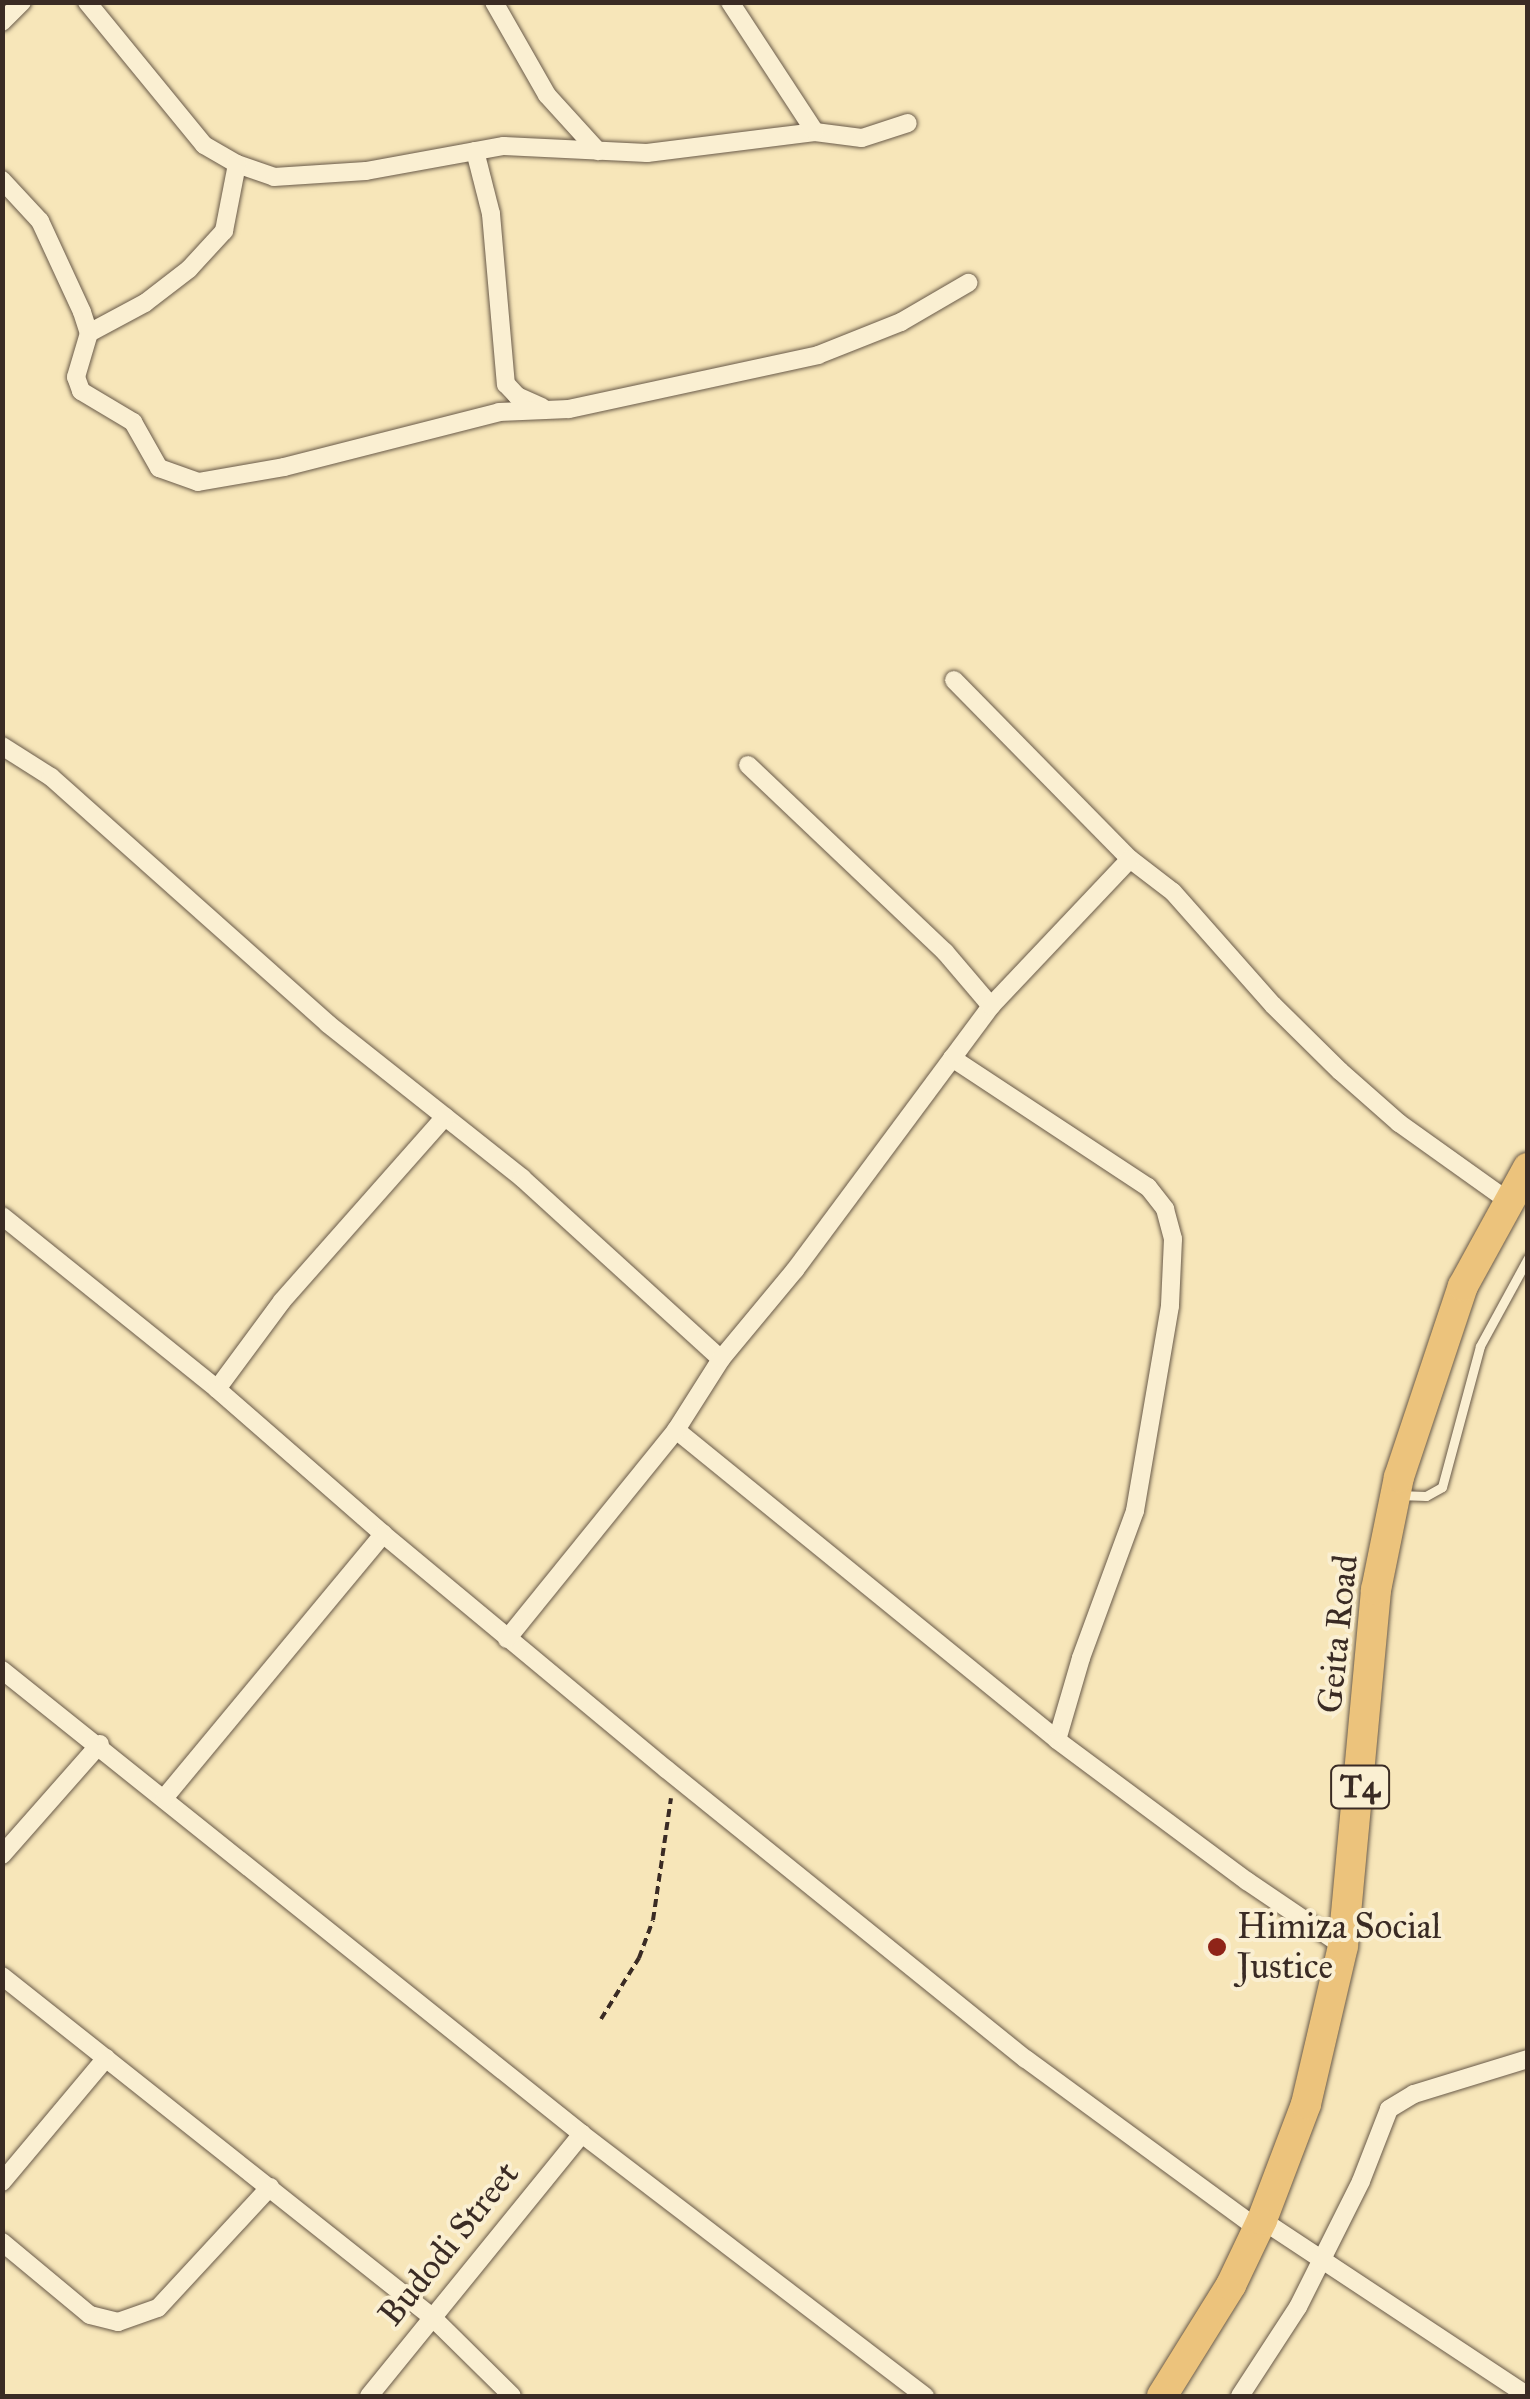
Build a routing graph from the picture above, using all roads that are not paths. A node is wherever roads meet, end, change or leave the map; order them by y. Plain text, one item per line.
1 (22, 2) edge
2 (87, 2) edge
3 (494, 2) edge
4 (730, 2) edge
5 (2, 22) edge
6 (908, 123) dead end
7 (816, 132) junction
8 (475, 151) junction
9 (598, 152) junction
10 (237, 164) junction
11 (2, 180) edge
12 (968, 283) dead end
13 (89, 333) junction
14 (544, 408) junction
15 (954, 680) dead end
16 (2, 746) edge
17 (748, 765) dead end
18 (1130, 859) junction
19 (991, 1006) junction
20 (952, 1058) junction
21 (445, 1117) junction
22 (1528, 1168) edge
23 (1506, 1200) junction
24 (2, 1216) edge
25 (1528, 1258) edge
26 (721, 1359) junction
27 (217, 1389) junction
28 (676, 1430) junction
29 (1396, 1495) junction
30 (383, 1534) junction
31 (507, 1639) junction
32 (2, 1670) edge
33 (1057, 1740) junction
34 (100, 1744) junction
35 (165, 1797) junction
36 (2, 1855) edge
37 (1344, 1946) junction
38 (2, 1976) edge
39 (106, 2058) junction
40 (1528, 2059) edge
41 (582, 2134) junction
42 (2, 2182) edge
43 (270, 2187) junction
44 (1260, 2224) junction
45 (2, 2242) edge
46 (1322, 2260) junction
47 (432, 2317) junction
48 (368, 2396) edge
49 (512, 2396) edge
50 (925, 2396) edge
51 (1162, 2396) edge
52 (1240, 2396) edge
53 (1528, 2396) edge

1 - 5 street
2 - 10 street
3 - 9 street
4 - 7 street
6 - 7 street
7 - 9 street
8 - 9 street
8 - 10 street
8 - 14 street
10 - 13 street
11 - 13 street
12 - 14 street
13 - 14 street
15 - 18 street
16 - 21 street
17 - 19 street
18 - 19 street
18 - 23 street
19 - 20 street
20 - 26 street
20 - 33 street
21 - 26 street
21 - 27 street
22 - 23 highway, Geita Road / T4
23 - 29 highway, Geita Road / T4
24 - 27 street
25 - 29 lane
26 - 28 street
27 - 30 street
28 - 31 street
28 - 33 street
29 - 37 highway, Geita Road / T4
30 - 31 street
30 - 35 street
31 - 44 street
32 - 34 street
33 - 37 street
34 - 35 street
34 - 36 street
35 - 41 street
37 - 44 highway, Geita Road / T4
38 - 39 street
39 - 42 street
39 - 43 street
40 - 46 street
41 - 47 street, Budodi Street
41 - 50 street
43 - 45 street
43 - 47 street
44 - 46 street
44 - 51 highway, Geita Road / T4
46 - 52 street
46 - 53 street
47 - 48 street, Budodi Street
47 - 49 street

